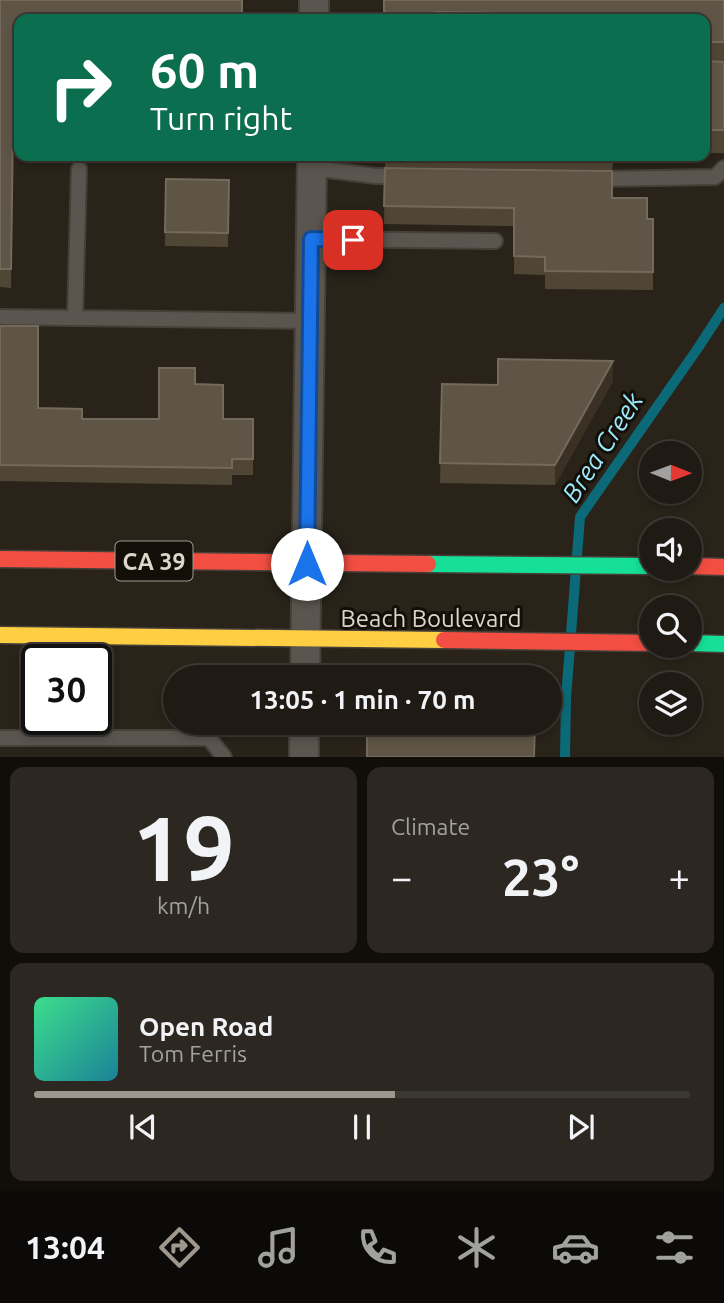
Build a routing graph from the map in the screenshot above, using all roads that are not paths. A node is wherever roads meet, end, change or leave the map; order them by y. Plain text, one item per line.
1 (312, 162) edge
2 (724, 168) edge
3 (79, 169) dead end
4 (417, 176) edge
5 (582, 179) edge
6 (311, 239) junction
7 (495, 241) dead end
8 (0, 317) edge
9 (75, 318) junction
10 (310, 321) junction
11 (0, 559) edge
12 (307, 564) junction
13 (639, 566) edge
14 (702, 566) edge
15 (724, 566) edge
16 (0, 635) edge
17 (305, 640) junction
18 (639, 643) edge
19 (702, 643) edge
20 (724, 644) edge
21 (305, 665) edge
22 (304, 735) edge
23 (0, 738) edge
24 (224, 757) edge
25 (304, 757) edge

1 - 4 lane
1 - 6 street
2 - 5 lane
3 - 9 lane
6 - 7 lane
6 - 10 street
8 - 9 lane
9 - 10 lane
10 - 12 street
11 - 12 main road, CA 39
12 - 13 main road, CA 39
12 - 17 street
14 - 15 main road
16 - 17 main road, Beach Boulevard
17 - 18 main road, Beach Boulevard
17 - 21 street
19 - 20 main road
22 - 25 street
23 - 24 lane

